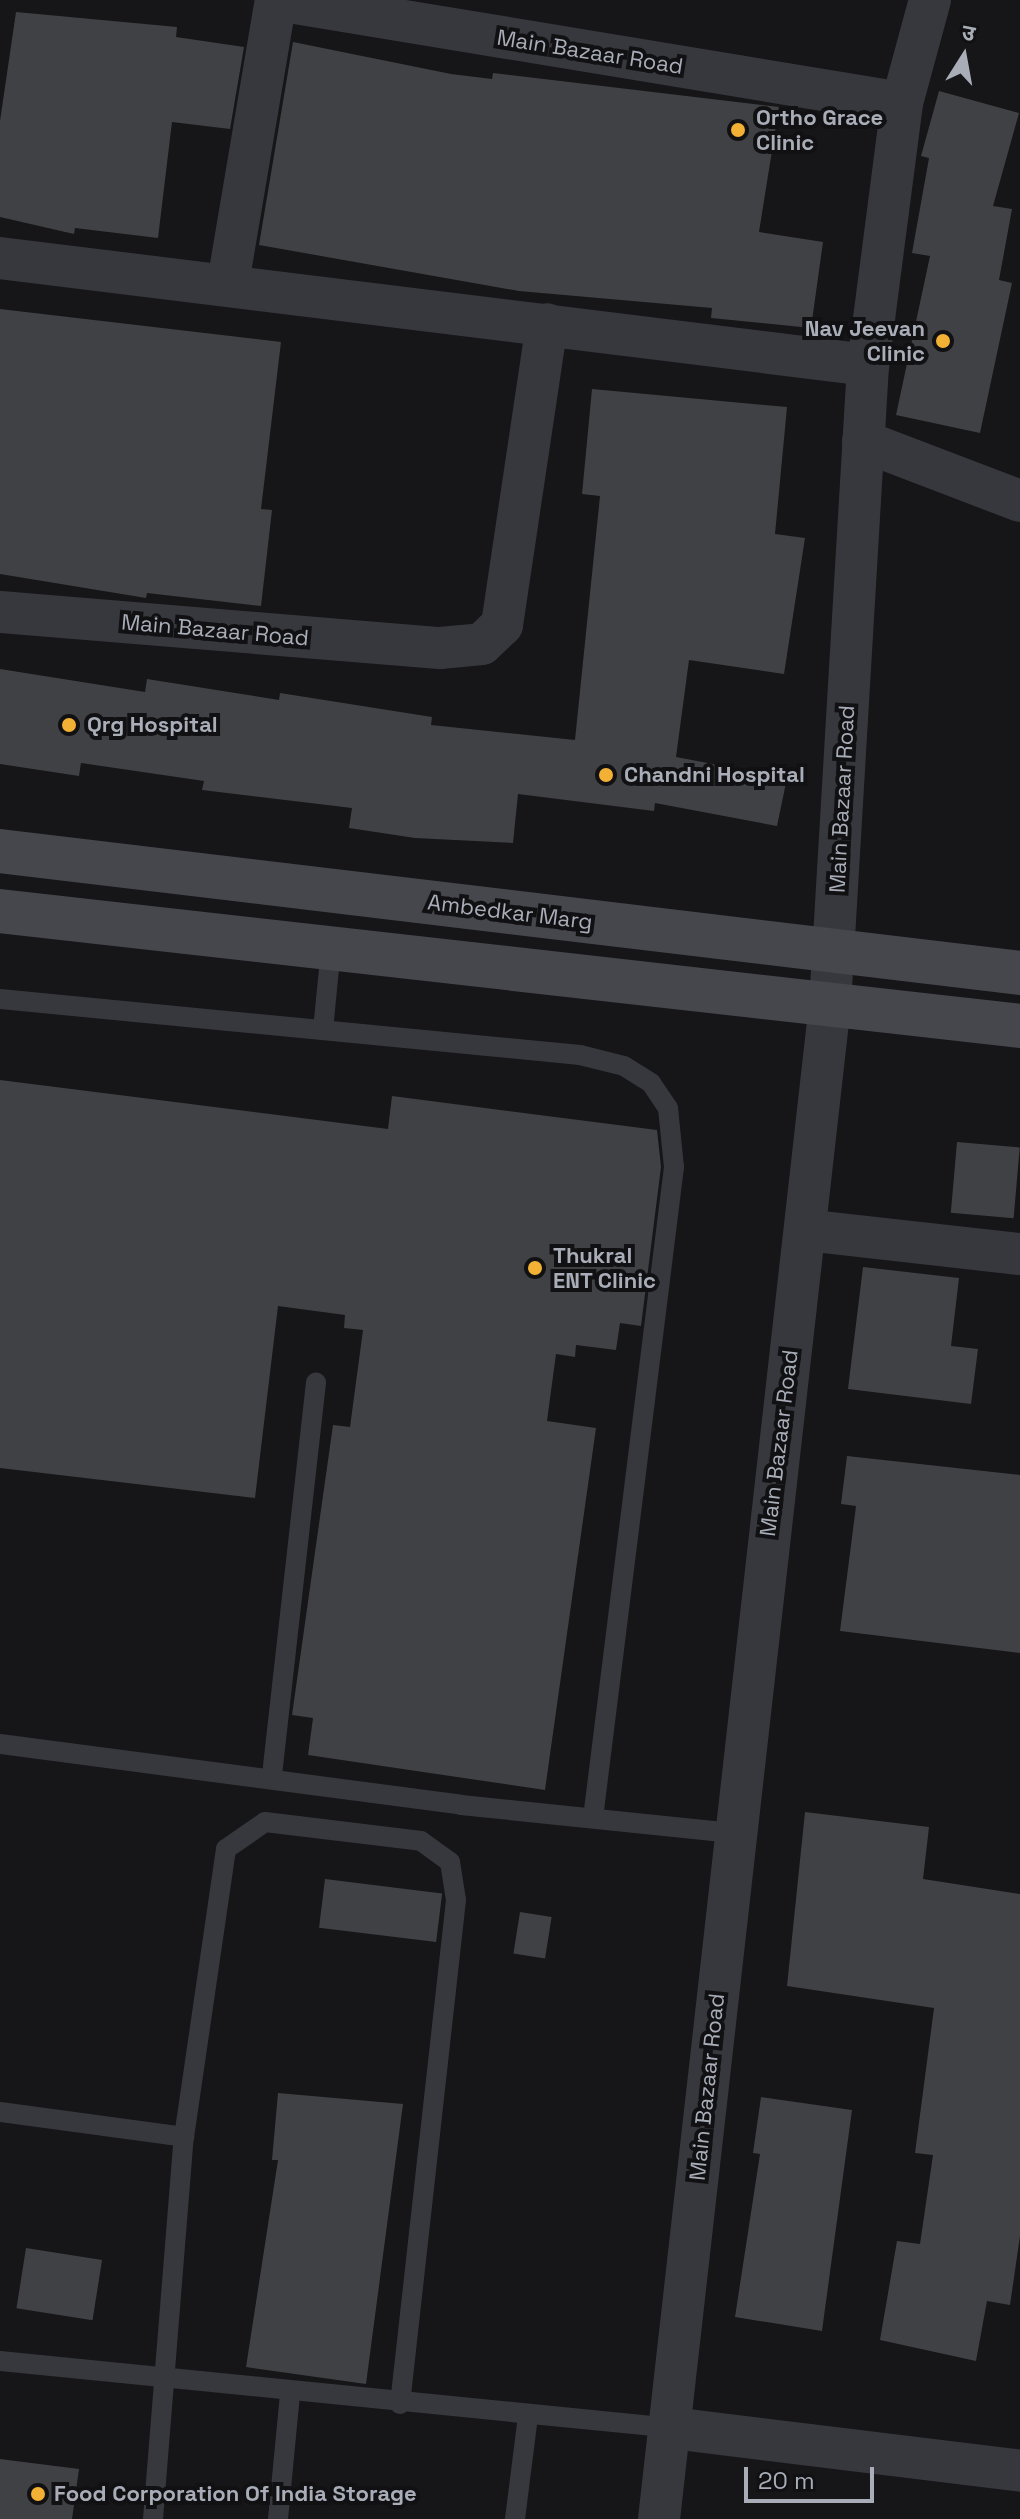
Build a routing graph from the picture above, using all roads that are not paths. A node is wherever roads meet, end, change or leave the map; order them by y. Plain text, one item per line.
1 (276, 0) edge
2 (930, 0) edge
3 (902, 103) junction
4 (0, 258) edge
5 (228, 283) junction
6 (547, 324) junction
7 (868, 365) junction
8 (863, 441) junction
9 (1020, 501) edge
10 (0, 612) edge
11 (0, 851) edge
12 (0, 911) edge
13 (331, 949) junction
14 (834, 950) junction
15 (1020, 973) edge
16 (0, 999) edge
17 (830, 1005) junction
18 (1020, 1026) edge
19 (323, 1030) junction
20 (805, 1230) junction
21 (1020, 1254) edge
22 (316, 1382) dead end
23 (0, 1744) edge
24 (272, 1775) junction
25 (593, 1818) junction
26 (733, 1833) junction
27 (0, 2112) edge
28 (184, 2137) junction
29 (0, 2361) edge
30 (165, 2381) junction
31 (290, 2394) junction
32 (400, 2404) junction
33 (528, 2416) junction
34 (672, 2428) junction
35 (1020, 2471) edge
36 (153, 2519) edge
37 (278, 2519) edge
38 (515, 2519) edge
39 (659, 2519) edge

1 - 3 street, Main Bazaar Road
1 - 5 street, Main Bazaar Road
2 - 3 street, Main Bazaar Road
3 - 7 street, Main Bazaar Road
4 - 5 street
5 - 6 street
6 - 7 street
6 - 10 street, Main Bazaar Road
7 - 8 street, Main Bazaar Road
8 - 9 street
8 - 14 street, Main Bazaar Road
11 - 14 street, Ambedkar Marg
12 - 13 street
13 - 17 street
13 - 19 lane
14 - 15 street, Ambedkar Marg
14 - 17 street, Main Bazaar Road
16 - 19 lane
17 - 18 street
17 - 20 street, Main Bazaar Road
19 - 25 lane
20 - 21 street
20 - 26 street, Main Bazaar Road
22 - 24 lane
23 - 24 lane
24 - 25 lane
25 - 26 lane
26 - 34 street, Main Bazaar Road
27 - 28 lane
28 - 30 lane
28 - 32 lane
29 - 30 lane
30 - 31 lane
30 - 36 lane
31 - 32 lane
31 - 37 lane
32 - 33 lane
33 - 34 lane
33 - 38 lane
34 - 35 street
34 - 39 street, Main Bazaar Road

